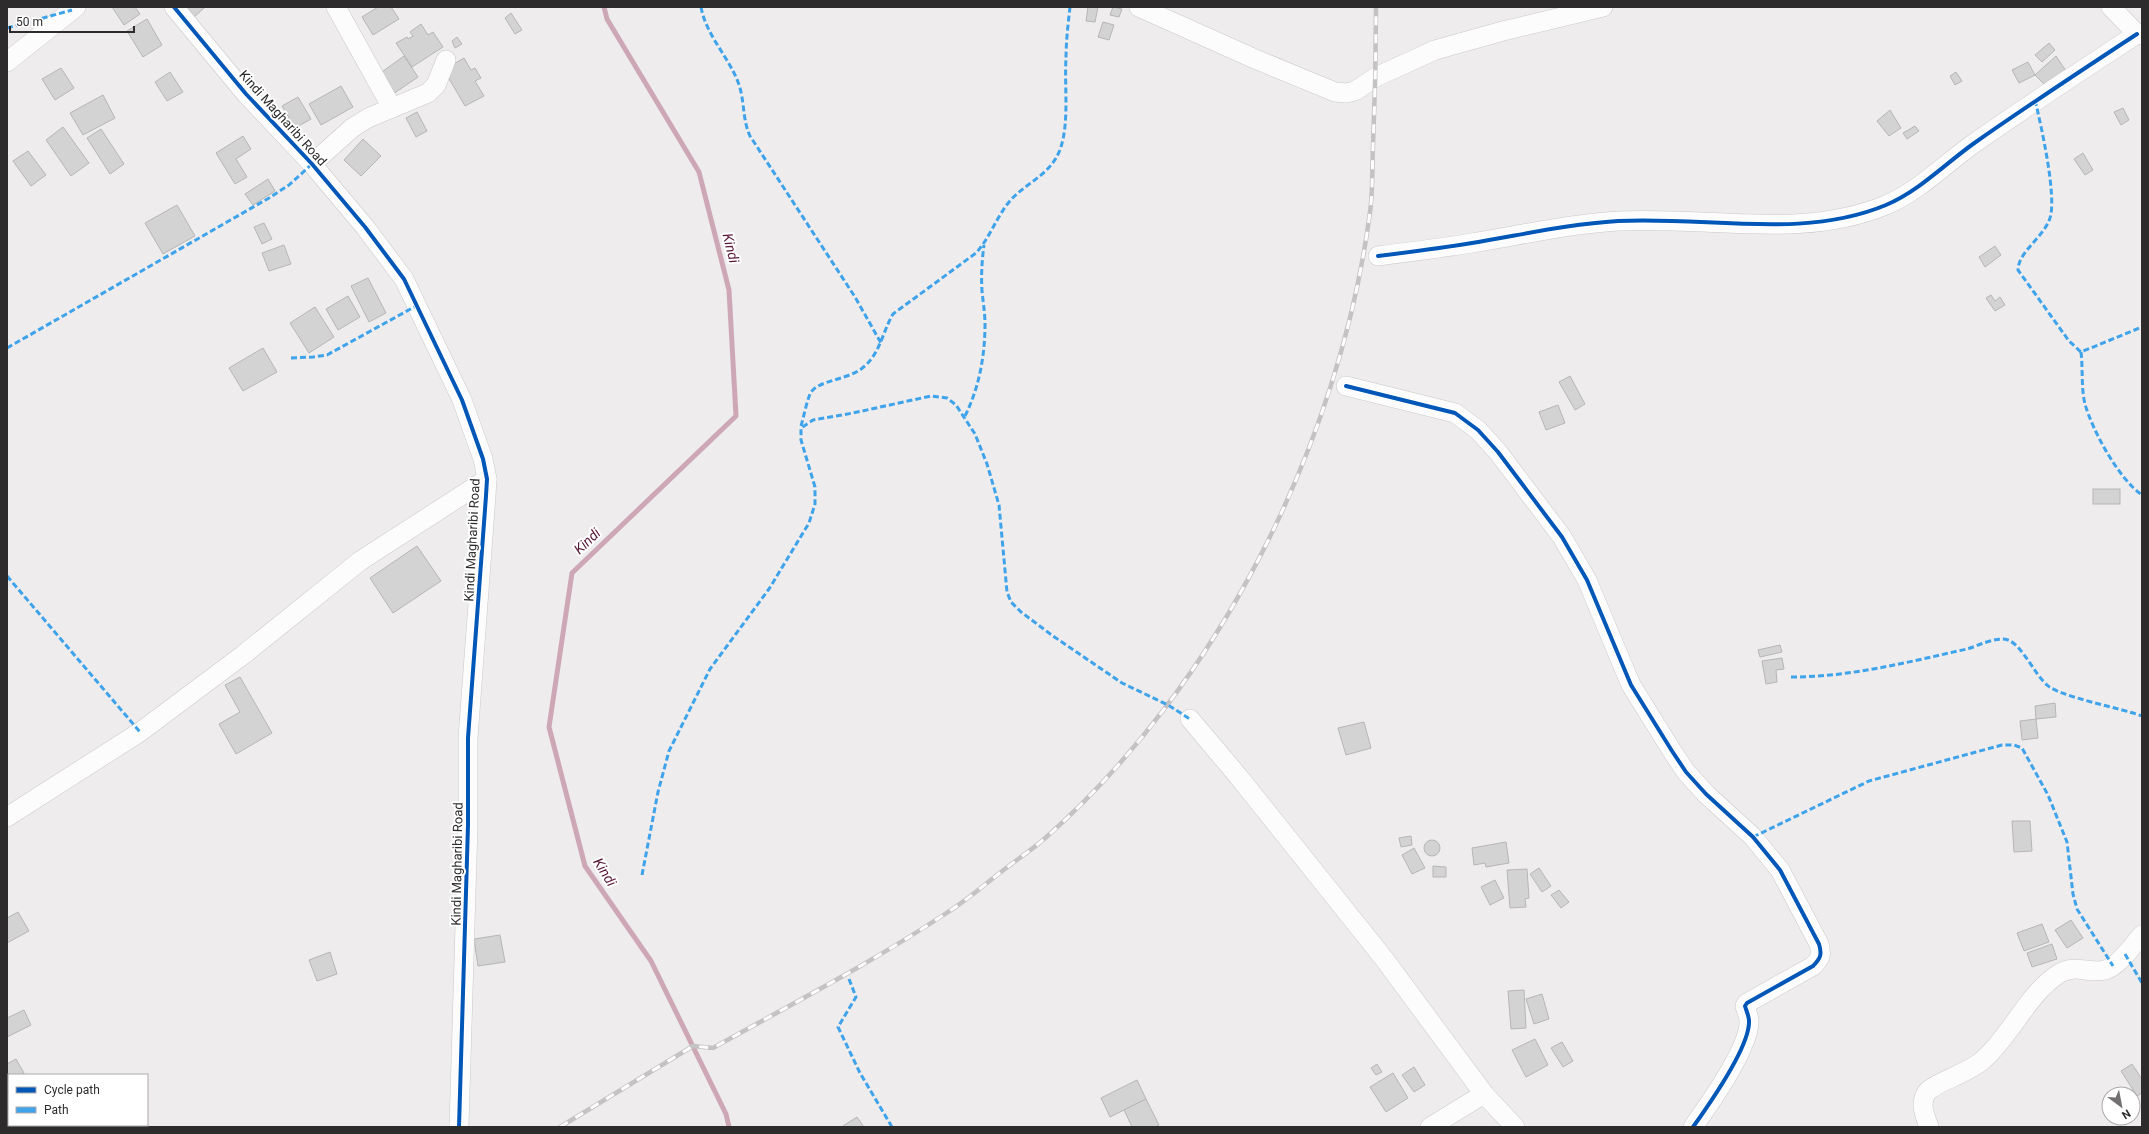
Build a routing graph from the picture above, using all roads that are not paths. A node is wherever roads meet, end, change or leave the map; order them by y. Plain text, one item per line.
1 (76, 7) edge
2 (174, 7) edge
3 (336, 7) edge
4 (1139, 7) edge
5 (1604, 7) edge
6 (2111, 7) edge
7 (2140, 35) edge
8 (446, 60) dead end
9 (7, 62) edge
10 (392, 108) junction
11 (312, 164) junction
12 (1378, 256) dead end
13 (1346, 386) dead end
14 (487, 479) junction
15 (1190, 719) dead end
16 (7, 817) edge
17 (2142, 935) edge
18 (1484, 1094) junction
19 (460, 1127) edge
20 (1430, 1127) edge
21 (1515, 1127) edge
22 (1693, 1127) edge
23 (1929, 1127) edge

1 - 9 street
2 - 11 street, Kindi Magharibi Road
3 - 10 street
4 - 5 street
6 - 7 street
7 - 12 street
8 - 10 street
10 - 11 street
11 - 14 street, Kindi Magharibi Road
13 - 22 street
14 - 16 street
14 - 19 street, Kindi Magharibi Road
15 - 18 street
17 - 23 street
18 - 20 street
18 - 21 street

